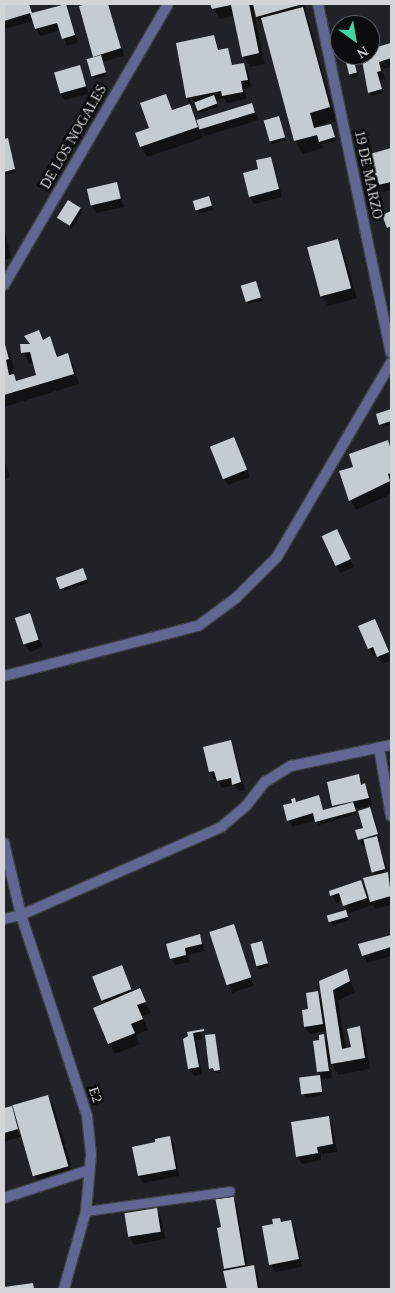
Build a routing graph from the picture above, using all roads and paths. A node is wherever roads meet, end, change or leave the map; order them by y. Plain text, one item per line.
1 (168, 4) edge
2 (318, 4) edge
3 (7, 275) edge
4 (4, 285) edge
5 (388, 324) edge
6 (391, 352) edge
7 (391, 363) edge
8 (4, 676) edge
9 (391, 745) edge
10 (379, 748) junction
11 (391, 816) edge
12 (4, 843) edge
13 (21, 915) junction
14 (4, 919) edge
15 (89, 1170) junction
16 (230, 1190) dead end
17 (4, 1198) edge
18 (86, 1211) junction
19 (64, 1289) edge

1 - 3 street, DE LOS NOGALES
2 - 5 street, 19 DE MARZO
3 - 4 street, DE LOS NOGALES
5 - 6 street, 19 DE MARZO
7 - 8 street
9 - 10 street
10 - 11 street
10 - 13 street
12 - 13 street, E2
13 - 14 street
13 - 15 street, E2
15 - 17 street
15 - 18 street, E2
16 - 18 lane
18 - 19 street, E2

